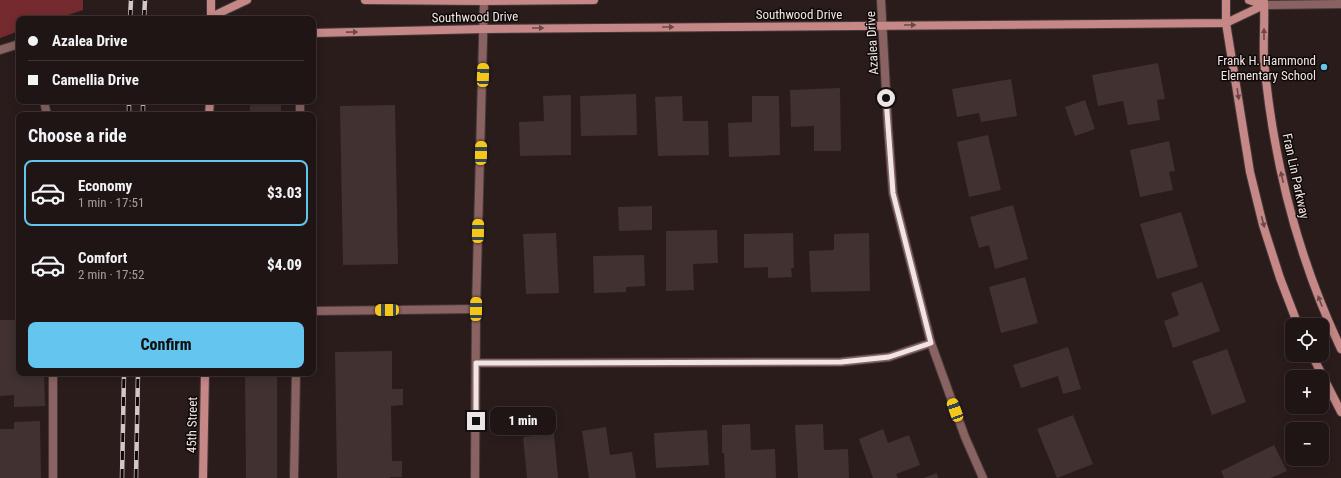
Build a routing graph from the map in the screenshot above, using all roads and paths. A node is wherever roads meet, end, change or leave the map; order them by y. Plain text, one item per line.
1 (211, 0) edge
2 (247, 0) edge
3 (365, 0) edge
4 (594, 0) edge
5 (881, 0) edge
6 (1226, 0) edge
7 (1249, 0) edge
8 (484, 1) edge
9 (1264, 2) edge
10 (1341, 4) edge
11 (213, 16) edge
12 (217, 16) edge
13 (1226, 23) junction
14 (883, 25) junction
15 (484, 29) junction
16 (316, 33) edge
17 (16, 45) edge
18 (0, 50) edge
19 (476, 309) junction
20 (316, 311) edge
21 (1295, 318) edge
22 (931, 343) junction
23 (1341, 349) edge
24 (1316, 362) edge
25 (476, 363) junction
26 (53, 376) edge
27 (205, 376) edge
28 (296, 376) edge
29 (1341, 412) edge
30 (53, 478) edge
31 (203, 478) edge
32 (294, 478) edge
33 (475, 478) edge
34 (983, 478) edge

1 - 11 street
2 - 12 street
3 - 8 street, Southwood Drive
4 - 8 street, Southwood Drive
5 - 14 street, Azalea Drive
6 - 13 street
7 - 9 street
8 - 15 street
9 - 10 street
9 - 13 street, Southwood Drive
23 -> 9 street, Fran Lin Parkway
14 -> 13 street, Southwood Drive
13 -> 21 street
15 -> 14 street, Southwood Drive
14 - 22 street, Azalea Drive
16 -> 15 street, Southwood Drive
15 - 19 street
17 - 18 street
19 - 20 street
19 - 25 street
22 - 25 street
22 - 34 street, Azalea Drive
24 - 29 street
25 - 33 street
26 - 30 street
27 - 31 street, 45th Street
28 - 32 street

